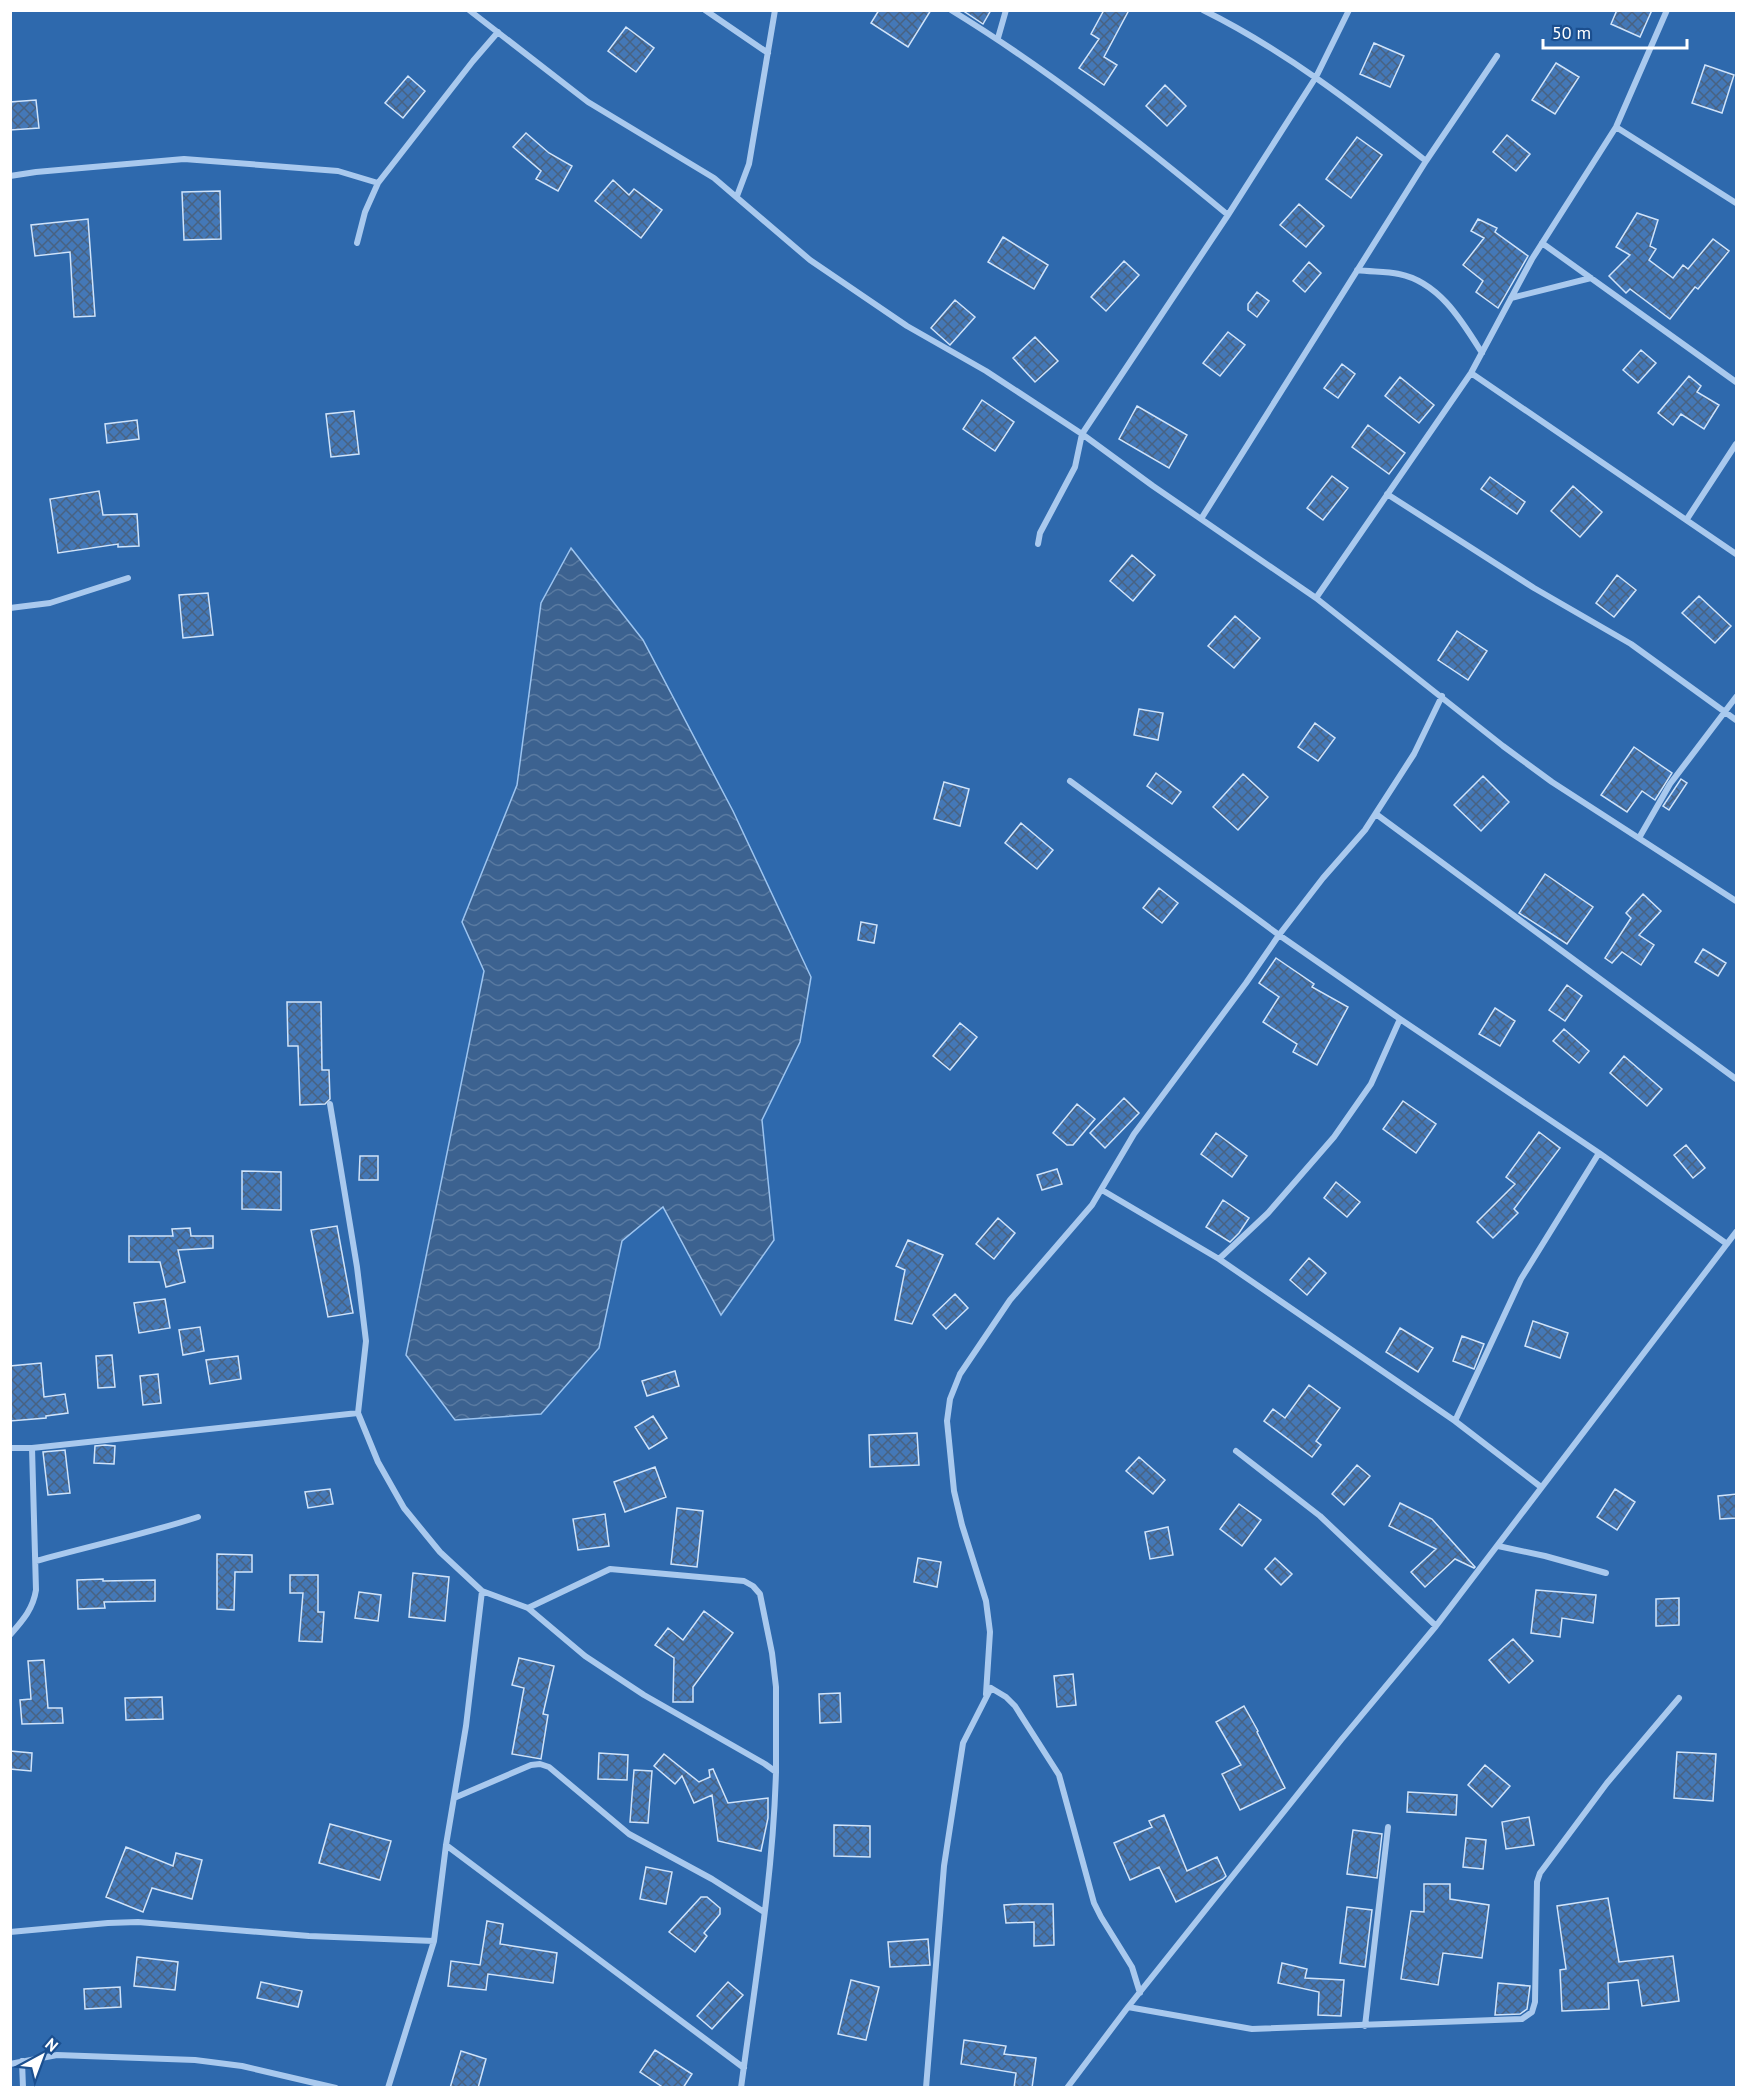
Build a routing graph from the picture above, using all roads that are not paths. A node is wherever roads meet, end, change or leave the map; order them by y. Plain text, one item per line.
1 (469, 10) edge
2 (705, 10) edge
3 (775, 10) edge
4 (951, 10) edge
5 (1006, 10) edge
6 (1203, 10) edge
7 (1349, 10) edge
8 (1667, 10) edge
9 (498, 32) junction
10 (998, 39) junction
11 (768, 52) junction
12 (1497, 56) dead end
13 (1316, 77) junction
14 (1616, 127) junction
15 (1426, 161) junction
16 (10, 176) edge
17 (378, 183) junction
18 (737, 196) junction
19 (1737, 203) edge
20 (1228, 215) junction
21 (357, 243) dead end
22 (1542, 243) junction
23 (1357, 270) junction
24 (1591, 278) junction
25 (1511, 298) junction
26 (1482, 353) junction
27 (1472, 373) junction
28 (1737, 382) edge
29 (1082, 434) junction
30 (1737, 444) edge
31 (1387, 494) junction
32 (1200, 519) junction
33 (1687, 519) junction
34 (1038, 544) dead end
35 (1737, 554) edge
36 (128, 578) dead end
37 (1316, 598) junction
38 (10, 608) edge
39 (1442, 696) junction
40 (1737, 696) edge
41 (1725, 713) junction
42 (1737, 720) edge
43 (1070, 782) dead end
44 (1376, 814) junction
45 (1639, 838) junction
46 (1737, 901) edge
47 (1279, 935) junction
48 (1400, 1019) junction
49 (1737, 1079) edge
50 (330, 1104) dead end
51 (1599, 1153) junction
52 (1102, 1190) junction
53 (1737, 1232) edge
54 (1727, 1244) junction
55 (1219, 1259) junction
56 (358, 1413) junction
57 (1455, 1420) junction
58 (10, 1448) edge
59 (32, 1449) junction
60 (1236, 1451) dead end
61 (1541, 1487) junction
62 (198, 1518) dead end
63 (1498, 1546) junction
64 (36, 1561) junction
65 (1606, 1573) dead end
66 (482, 1591) junction
67 (528, 1608) junction
68 (1436, 1626) junction
69 (10, 1635) edge
70 (986, 1694) junction
71 (1678, 1698) dead end
72 (776, 1772) junction
73 (454, 1797) junction
74 (1388, 1827) dead end
75 (446, 1845) junction
76 (764, 1912) junction
77 (10, 1932) edge
78 (434, 1941) junction
79 (1140, 1993) junction
80 (1128, 2007) junction
81 (1365, 2026) junction
82 (22, 2061) junction
83 (10, 2064) edge
84 (744, 2068) junction
85 (23, 2088) edge
86 (336, 2088) edge
87 (388, 2088) edge
88 (741, 2088) edge
89 (926, 2088) edge
90 (1067, 2088) edge

1 - 9 street
2 - 11 street
3 - 11 street
4 - 10 street
5 - 10 street
6 - 13 street
7 - 13 street
8 - 14 street
9 - 17 street
9 - 18 street
10 - 20 street
11 - 18 street
12 - 15 street
13 - 15 street
13 - 20 street
14 - 19 street
14 - 22 street
15 - 23 street
16 - 17 street
17 - 21 street
18 - 29 street
20 - 29 street
22 - 24 street
22 - 25 street
23 - 26 street
23 - 32 street
24 - 25 street
24 - 28 street
25 - 26 street
26 - 27 street
27 - 31 street
27 - 33 street
29 - 32 street
29 - 34 street
30 - 33 street
31 - 37 street
31 - 41 street
32 - 37 street
33 - 35 street
36 - 38 street
37 - 39 street
39 - 44 street
39 - 45 street
40 - 41 street
41 - 42 street
41 - 45 street
43 - 47 street
44 - 47 street
44 - 49 street
45 - 46 street
47 - 48 street
47 - 52 street
48 - 51 street
48 - 55 street
50 - 56 street
51 - 54 street
51 - 57 street
52 - 55 street
52 - 70 street
53 - 54 street
54 - 61 street
55 - 57 street
56 - 59 street
56 - 66 street
57 - 61 street
58 - 59 street
59 - 64 street
60 - 68 street
61 - 63 street
62 - 64 street
63 - 65 street
63 - 68 street
64 - 69 street
66 - 67 street
66 - 73 street
67 - 72 street
67 - 72 street
68 - 79 street
70 - 79 street
70 - 89 street
71 - 81 street
72 - 76 street
73 - 75 street
73 - 76 street
74 - 81 street
75 - 78 street
75 - 84 street
76 - 84 street
77 - 78 street
78 - 87 street
79 - 80 street
80 - 81 street
80 - 90 street
82 - 83 street
82 - 85 street
82 - 86 street
84 - 88 street

